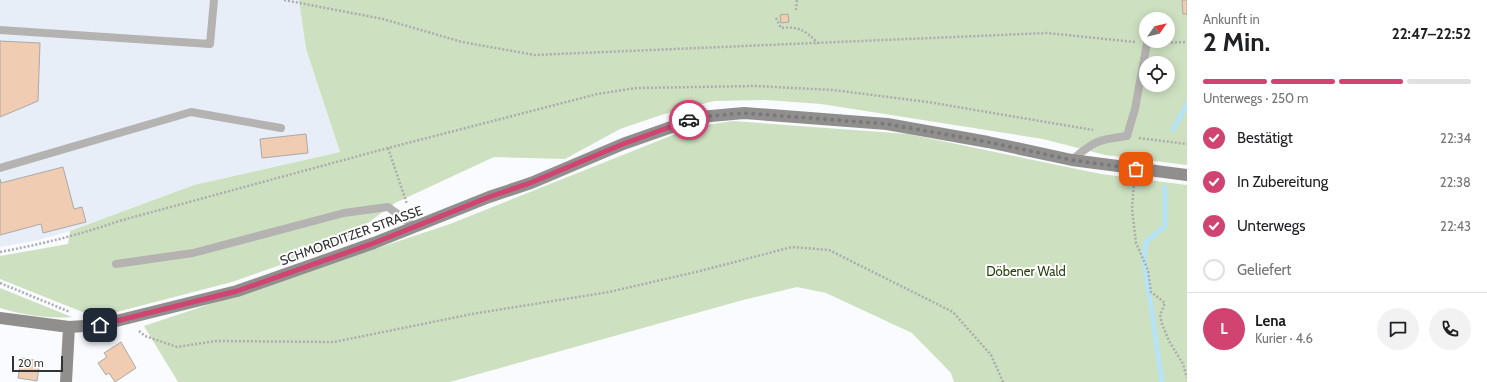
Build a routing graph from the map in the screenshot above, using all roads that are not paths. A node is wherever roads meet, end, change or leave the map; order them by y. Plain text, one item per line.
1 (214, 0) edge
2 (0, 30) edge
3 (1146, 48) edge
4 (281, 128) dead end
5 (1072, 160) junction
6 (0, 168) edge
7 (1187, 175) edge
8 (414, 226) junction
9 (116, 264) dead end
10 (0, 318) edge
11 (69, 327) junction
12 (66, 382) edge

1 - 2 lane
3 - 5 lane
4 - 6 lane
5 - 7 main road, SCHMORDITZER STRASSE
5 - 8 main road, SCHMORDITZER STRASSE
8 - 9 lane
8 - 11 main road, SCHMORDITZER STRASSE
10 - 11 main road, SCHMORDITZER STRASSE
11 - 12 main road

